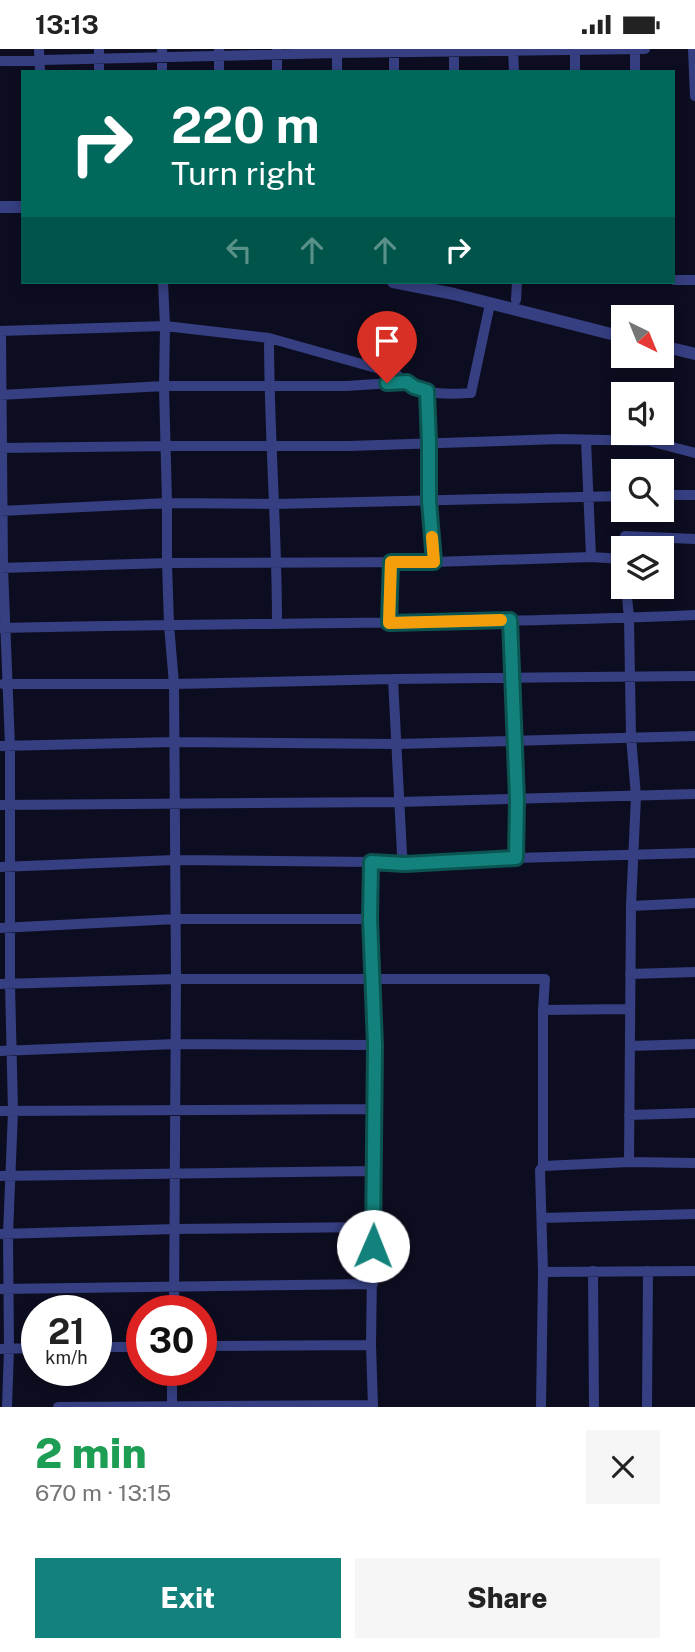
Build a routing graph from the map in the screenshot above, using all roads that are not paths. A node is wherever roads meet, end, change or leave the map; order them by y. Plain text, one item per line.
1 (39, 49) edge
2 (635, 49) edge
3 (645, 49) edge
4 (693, 49) edge
5 (454, 50) edge
6 (513, 50) edge
7 (575, 50) edge
8 (337, 51) edge
9 (394, 51) edge
10 (219, 52) edge
11 (277, 52) edge
12 (162, 53) edge
13 (99, 54) edge
14 (0, 61) edge
15 (40, 66) edge
16 (219, 70) edge
17 (277, 70) edge
18 (337, 70) edge
19 (394, 70) edge
20 (454, 70) edge
21 (514, 70) edge
22 (575, 70) edge
23 (635, 70) edge
24 (695, 96) edge
25 (0, 207) edge
26 (21, 207) edge
27 (675, 280) edge
28 (695, 280) edge
29 (163, 284) edge
30 (414, 284) edge
31 (517, 284) edge
32 (454, 288) edge
33 (516, 300) dead end
34 (490, 304) junction
35 (165, 326) junction
36 (0, 331) edge
37 (611, 334) edge
38 (269, 338) junction
39 (674, 349) edge
40 (695, 354) edge
41 (407, 382) junction
42 (164, 386) junction
43 (269, 387) junction
44 (427, 391) junction
45 (1, 395) edge
46 (586, 440) junction
47 (429, 443) junction
48 (272, 445) junction
49 (166, 446) junction
50 (1, 448) edge
51 (695, 453) edge
52 (674, 495) edge
53 (695, 495) edge
54 (611, 496) edge
55 (588, 497) junction
56 (429, 501) junction
57 (167, 503) junction
58 (274, 504) junction
59 (1, 510) edge
60 (674, 538) edge
61 (695, 539) edge
62 (591, 557) junction
63 (611, 558) edge
64 (391, 562) junction
65 (434, 562) junction
66 (167, 563) junction
67 (277, 563) junction
68 (2, 568) edge
69 (627, 599) edge
70 (695, 615) edge
71 (629, 618) junction
72 (510, 620) junction
73 (277, 622) junction
74 (389, 623) junction
75 (169, 625) junction
76 (2, 628) edge
77 (695, 676) edge
78 (631, 677) junction
79 (511, 678) junction
80 (393, 679) junction
81 (3, 684) edge
82 (174, 684) junction
83 (695, 736) edge
84 (631, 737) junction
85 (514, 741) junction
86 (174, 742) junction
87 (397, 744) junction
88 (5, 746) edge
89 (695, 794) edge
90 (636, 796) junction
91 (517, 800) junction
92 (399, 803) junction
93 (174, 804) junction
94 (5, 805) edge
95 (695, 853) edge
96 (632, 855) junction
97 (516, 858) junction
98 (175, 860) junction
99 (371, 862) junction
100 (405, 864) junction
101 (5, 867) edge
102 (695, 903) edge
103 (631, 906) junction
104 (176, 919) junction
105 (370, 919) junction
106 (5, 928) edge
107 (695, 972) edge
108 (630, 974) junction
109 (176, 979) junction
110 (373, 979) junction
111 (5, 984) edge
112 (629, 1009) junction
113 (544, 1010) junction
114 (176, 1044) junction
115 (695, 1044) edge
116 (375, 1045) junction
117 (630, 1047) junction
118 (0, 1051) edge
119 (12, 1051) junction
120 (175, 1109) junction
121 (374, 1109) junction
122 (0, 1111) edge
123 (13, 1111) junction
124 (695, 1114) edge
125 (629, 1115) junction
126 (629, 1162) junction
127 (695, 1163) edge
128 (543, 1166) junction
129 (374, 1171) junction
130 (175, 1173) junction
131 (5, 1176) edge
132 (695, 1214) edge
133 (542, 1218) junction
134 (373, 1227) junction
135 (175, 1229) junction
136 (4, 1234) edge
137 (593, 1271) junction
138 (648, 1271) junction
139 (695, 1271) edge
140 (542, 1272) junction
141 (373, 1284) junction
142 (175, 1286) junction
143 (4, 1289) edge
144 (175, 1295) edge
145 (371, 1345) junction
146 (217, 1346) edge
147 (4, 1349) edge
148 (172, 1386) edge
149 (172, 1406) edge
150 (373, 1406) edge
151 (7, 1407) edge
152 (58, 1407) edge
153 (541, 1407) edge
154 (594, 1407) edge
155 (648, 1407) edge

1 - 15 street
2 - 3 street
2 - 7 street
2 - 23 street
4 - 24 street
5 - 6 street
5 - 9 street
5 - 20 street
6 - 7 street
6 - 21 street
7 - 22 street
8 - 9 street
8 - 11 street
8 - 18 street
9 - 19 street
10 - 11 street
10 - 12 street
10 - 16 street
11 - 17 street
12 - 13 street
13 - 15 street
14 - 15 street
25 - 26 street
27 - 28 street
29 - 35 street
30 - 32 street
31 - 33 street
32 - 34 street
34 - 37 street
34 - 44 street
35 - 36 street
35 - 38 street
35 - 42 street
36 - 45 street
38 - 41 street
38 - 43 street
39 - 40 street
41 - 43 street
41 - 44 street
42 - 43 street
42 - 45 street
42 - 49 street
43 - 48 street
44 - 47 street
45 - 50 street
46 - 47 street
46 - 51 street
46 - 55 street
47 - 48 street
47 - 56 street
48 - 49 street
48 - 58 street
49 - 50 street
49 - 57 street
50 - 59 street
52 - 53 street
54 - 55 street
55 - 56 street
55 - 62 street
56 - 58 street
56 - 65 street
57 - 58 street
57 - 59 street
57 - 66 street
58 - 67 street
59 - 68 street
60 - 61 street
62 - 63 street
62 - 65 street
64 - 65 street
64 - 67 street
64 - 74 street
66 - 67 street
66 - 68 street
66 - 75 street
67 - 73 street
68 - 76 street
69 - 71 street
70 - 71 street
71 - 72 street
71 - 78 street
72 - 74 street
72 - 79 street
73 - 74 street
73 - 75 street
75 - 76 street
75 - 82 street
76 - 81 street
77 - 78 street
78 - 79 street
78 - 84 street
79 - 80 street
79 - 85 street
80 - 82 street
80 - 87 street
81 - 82 street
81 - 88 street
82 - 86 street
83 - 84 street
84 - 85 street
84 - 90 street
85 - 87 street
85 - 91 street
86 - 87 street
86 - 88 street
86 - 93 street
87 - 92 street
88 - 94 street
89 - 90 street
90 - 91 street
90 - 96 street
91 - 92 street
91 - 97 street
92 - 93 street
92 - 100 street
93 - 94 street
93 - 98 street
94 - 101 street
95 - 96 street
96 - 97 street
96 - 103 street
97 - 100 street
98 - 99 street
98 - 101 street
98 - 104 street
99 - 100 street
99 - 105 street
101 - 106 street
102 - 103 street
103 - 108 street
104 - 105 street
104 - 106 street
104 - 109 street
105 - 110 street
106 - 111 street
107 - 108 street
108 - 112 street
109 - 110 street
109 - 111 street
109 - 114 street
110 - 113 street
110 - 116 street
111 - 119 street
112 - 113 street
112 - 117 street
113 - 128 street
114 - 116 street
114 - 119 street
114 - 120 street
115 - 117 street
116 - 121 street
117 - 125 street
118 - 119 street
119 - 123 street
120 - 121 street
120 - 123 street
120 - 130 street
121 - 129 street
122 - 123 street
123 - 131 street
124 - 125 street
125 - 126 street
126 - 127 street
126 - 128 street
128 - 133 street
129 - 130 street
129 - 134 street
130 - 131 street
130 - 135 street
131 - 136 street
132 - 133 street
133 - 140 street
134 - 135 street
134 - 141 street
135 - 136 street
135 - 142 street
136 - 143 street
137 - 138 street
137 - 140 street
137 - 154 street
138 - 139 street
138 - 155 street
140 - 153 street
141 - 142 street
141 - 145 street
142 - 143 street
142 - 144 street
143 - 147 street
145 - 146 street
145 - 150 street
147 - 151 street
148 - 149 street
149 - 150 street
149 - 152 street

